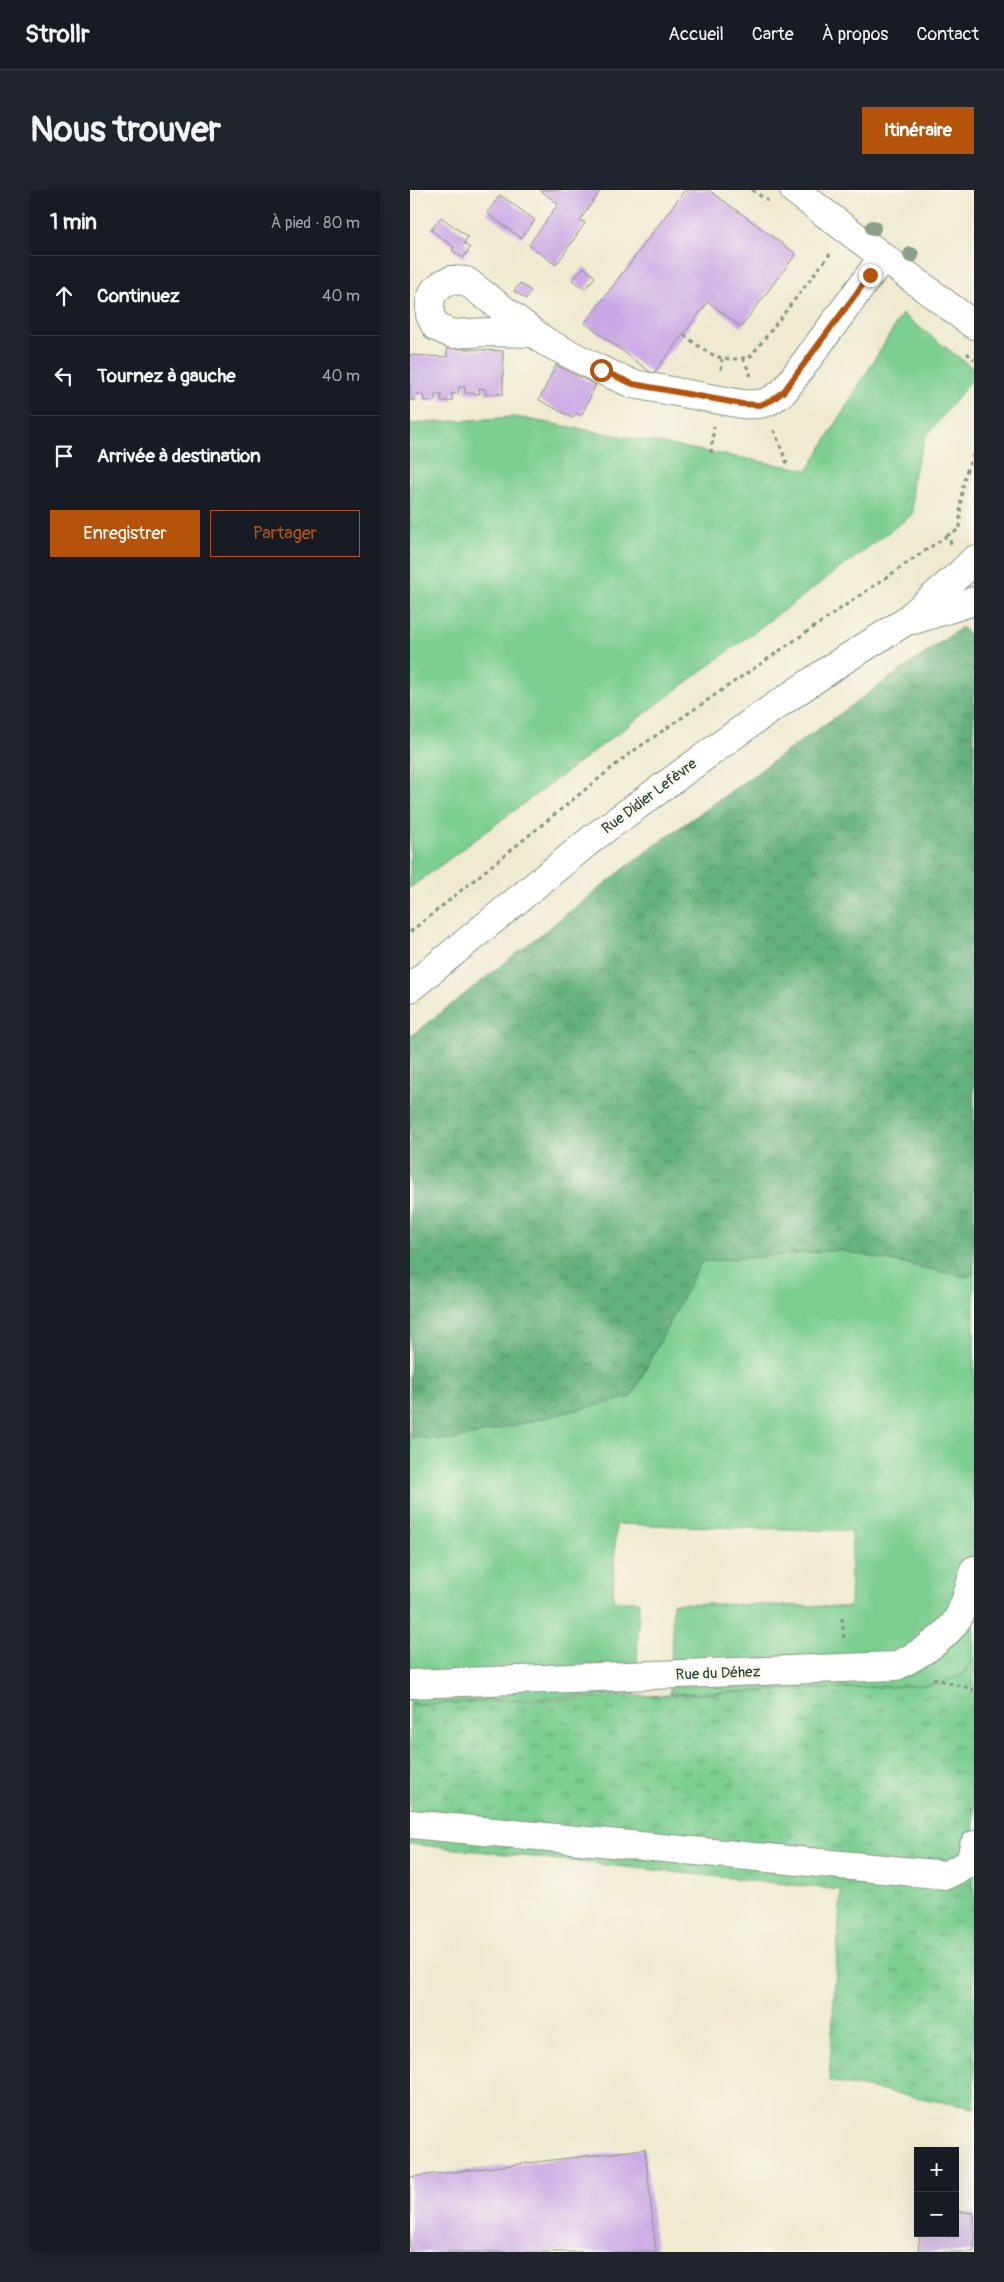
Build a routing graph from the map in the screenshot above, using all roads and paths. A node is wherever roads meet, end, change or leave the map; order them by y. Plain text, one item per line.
1 (794, 190) edge
2 (834, 249) dead end
3 (883, 257) junction
4 (974, 325) edge
5 (532, 333) dead end
6 (684, 335) dead end
7 (974, 454) edge
8 (948, 535) junction
9 (968, 566) edge
10 (974, 601) edge
11 (902, 623) junction
12 (410, 932) edge
13 (410, 988) edge
14 (974, 1570) edge
15 (410, 1684) edge
16 (410, 1824) edge
17 (974, 1845) edge

1 - 3 street
2 - 6 path
3 - 4 street
3 - 5 street
7 - 8 path
8 - 9 path
8 - 12 path
9 - 11 street, Rue Didier Lefèvre
10 - 11 street, Rue Didier Lefèvre
11 - 13 street, Rue Didier Lefèvre
14 - 15 street, Rue du Déhez
16 - 17 street

